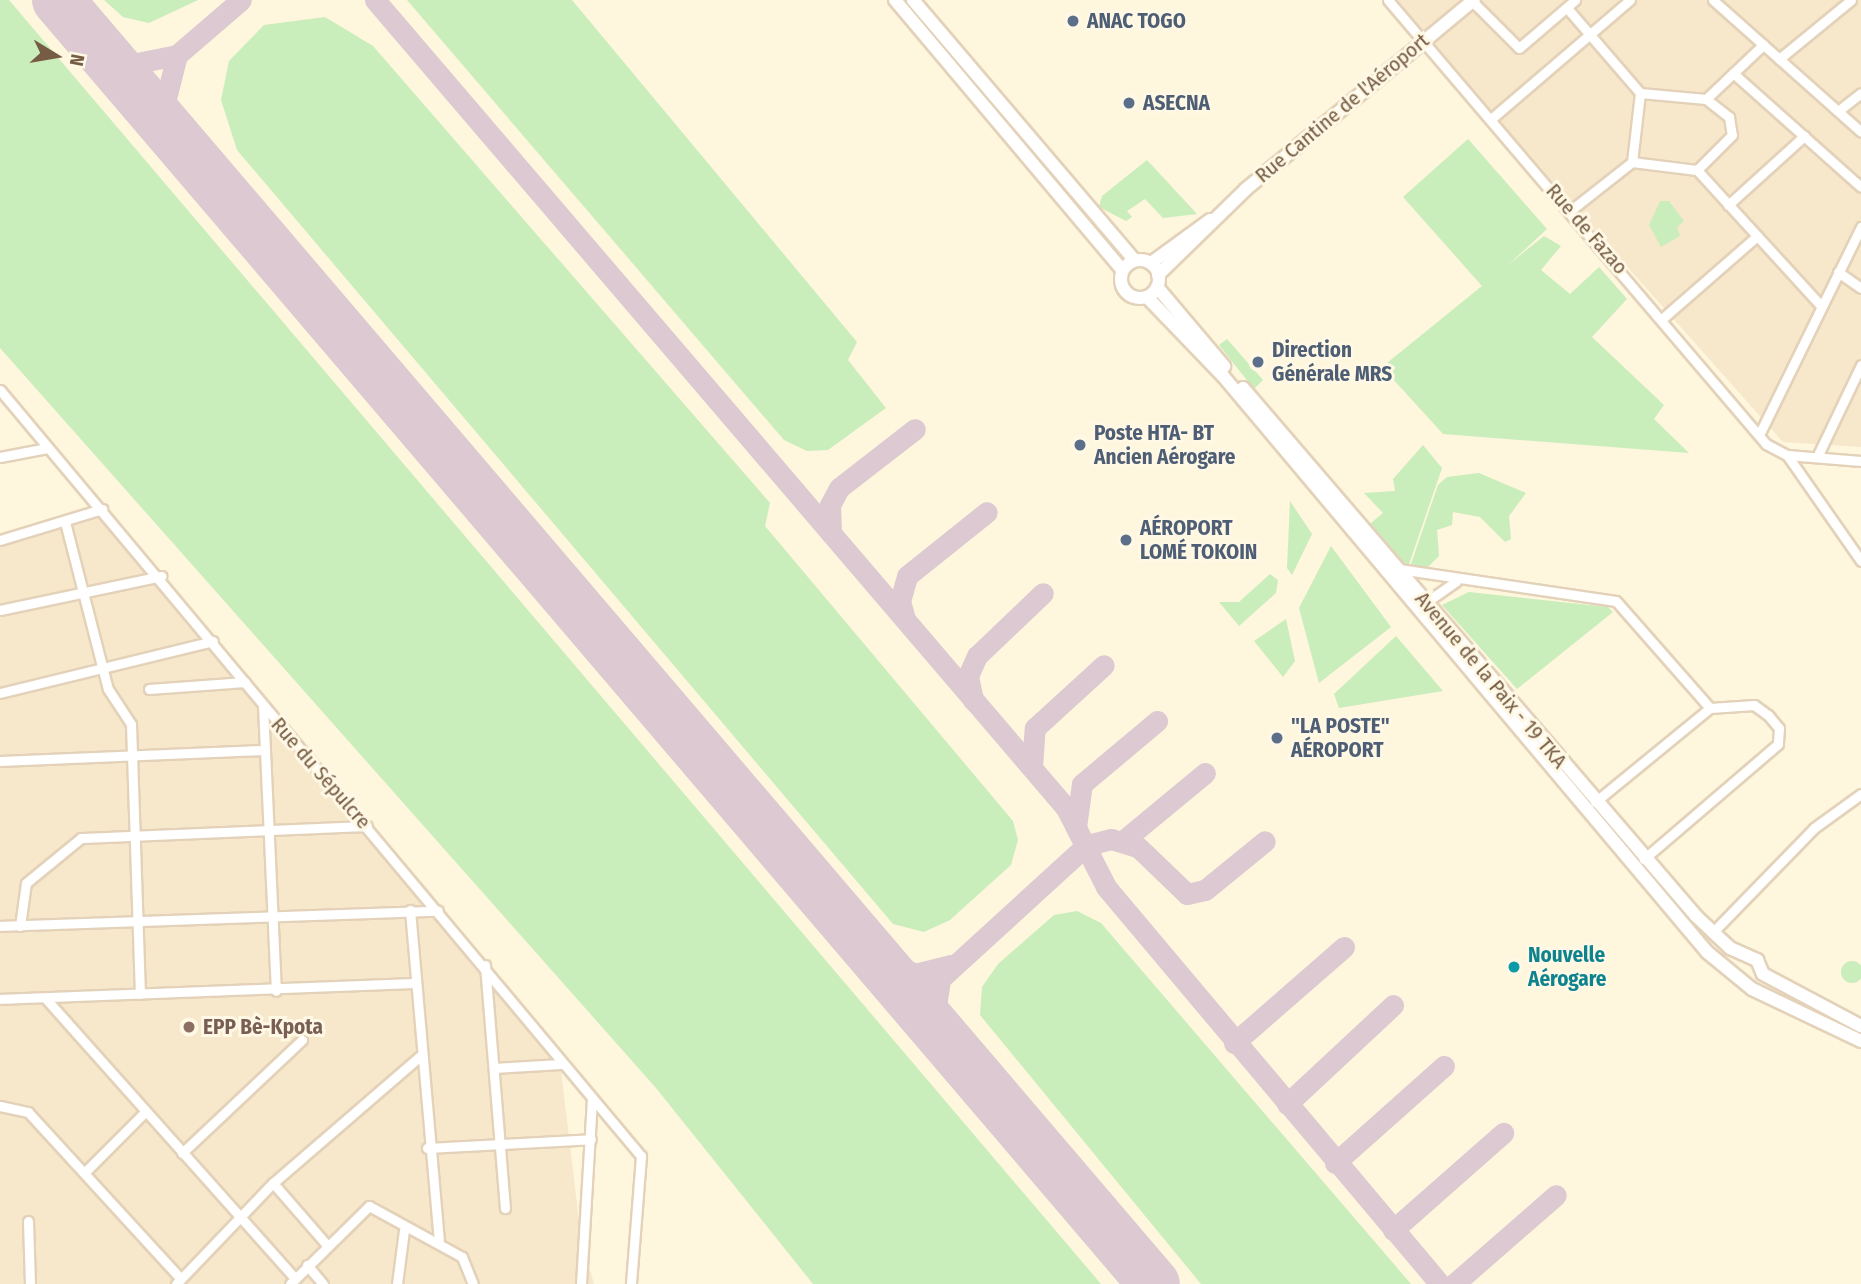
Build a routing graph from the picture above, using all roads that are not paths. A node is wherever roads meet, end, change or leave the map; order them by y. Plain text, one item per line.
1 (895, 0) edge
2 (913, 0) edge
3 (1388, 0) edge
4 (1576, 0) edge
5 (1630, 0) edge
6 (1851, 0) edge
7 (1473, 1) edge
8 (1719, 2) edge
9 (1567, 8) junction
10 (1591, 34) junction
11 (1420, 41) junction
12 (1763, 45) junction
13 (1779, 59) junction
14 (1733, 73) junction
15 (1640, 93) junction
16 (1861, 93) edge
17 (1706, 99) junction
18 (1838, 111) junction
19 (1491, 119) junction
20 (1861, 132) edge
21 (1804, 136) junction
22 (1632, 162) junction
23 (1697, 170) junction
24 (1861, 187) edge
25 (1728, 205) junction
26 (1571, 210) junction
27 (1214, 219) junction
28 (1861, 227) edge
29 (1757, 236) junction
30 (1134, 260) junction
31 (1151, 263) junction
32 (1122, 270) junction
33 (1838, 272) junction
34 (1158, 281) junction
35 (1861, 288) edge
36 (1147, 297) junction
37 (1821, 306) junction
38 (1663, 317) junction
39 (1861, 365) edge
40 (0, 390) edge
41 (1759, 435) junction
42 (47, 448) junction
43 (1787, 455) junction
44 (0, 457) edge
45 (1817, 457) junction
46 (1861, 461) edge
47 (102, 509) junction
48 (65, 522) junction
49 (0, 540) edge
50 (1861, 561) edge
51 (1395, 568) junction
52 (161, 576) junction
53 (1458, 580) junction
54 (81, 593) junction
55 (1425, 603) junction
56 (0, 610) edge
57 (213, 641) junction
58 (102, 670) junction
59 (245, 682) junction
60 (149, 689) dead end
61 (0, 693) edge
62 (263, 705) junction
63 (1710, 708) junction
64 (264, 750) junction
65 (134, 757) junction
66 (0, 761) edge
67 (1861, 794) edge
68 (1595, 803) junction
69 (367, 826) junction
70 (268, 830) junction
71 (135, 836) junction
72 (1644, 859) junction
73 (410, 910) junction
74 (438, 911) junction
75 (272, 915) junction
76 (138, 919) junction
77 (0, 926) edge
78 (20, 926) junction
79 (1712, 933) junction
80 (485, 964) junction
81 (415, 983) junction
82 (276, 991) junction
83 (140, 994) junction
84 (0, 999) edge
85 (47, 1000) junction
86 (1861, 1027) edge
87 (302, 1040) dead end
88 (1861, 1041) edge
89 (420, 1056) junction
90 (560, 1064) junction
91 (494, 1068) junction
92 (592, 1101) junction
93 (0, 1106) edge
94 (146, 1111) junction
95 (591, 1139) junction
96 (500, 1143) junction
97 (427, 1148) junction
98 (182, 1153) junction
99 (85, 1172) junction
100 (273, 1183) junction
101 (505, 1208) dead end
102 (238, 1217) junction
103 (28, 1221) dead end
104 (404, 1230) junction
105 (439, 1240) junction
106 (326, 1244) junction
107 (307, 1265) junction
108 (179, 1281) edge
109 (293, 1281) edge
110 (30, 1284) edge
111 (323, 1284) edge
112 (397, 1284) edge
113 (473, 1284) edge
114 (581, 1284) edge
115 (631, 1284) edge

1 - 32 main road
2 - 30 main road
3 - 11 street, Rue de Fazao
4 - 9 street
5 - 10 street
6 - 13 street
7 - 9 street
7 - 11 main road, Rue Cantine de l'Aéroport
8 - 12 street
9 - 10 street
10 - 15 street
10 - 19 street
11 - 19 street, Rue de Fazao
11 - 27 main road, Rue Cantine de l'Aéroport
12 - 13 street
12 - 14 street
13 - 18 street
14 - 17 street
14 - 21 street
15 - 17 street
15 - 22 street
16 - 18 street
17 - 23 street
18 - 20 street
19 - 26 street, Rue de Fazao
21 - 24 street
21 - 25 street
22 - 23 street
22 - 26 street
23 - 25 street
25 - 29 street
26 - 38 street, Rue de Fazao
27 - 31 main road
27 - 34 main road
28 - 33 street
29 - 37 street
29 - 38 street
30 - 31 main road
30 - 32 main road
31 - 34 main road
32 - 36 main road
33 - 35 street
33 - 37 street
34 - 36 main road
34 - 51 main road, Avenue de la Paix - 19 TKA
36 - 88 main road, Avenue de la Paix - 19 TKA
37 - 41 street
38 - 41 street, Rue de Fazao
39 - 45 street
40 - 42 street, Rue du Sépulcre
41 - 43 street, Rue de Fazao
42 - 44 street
42 - 47 street, Rue du Sépulcre
43 - 45 street
43 - 50 street
45 - 46 street
47 - 48 street
47 - 52 street, Rue du Sépulcre
48 - 49 street
48 - 54 street
51 - 53 street
51 - 55 main road, Avenue de la Paix - 19 TKA
52 - 54 street
52 - 57 street, Rue du Sépulcre
53 - 55 street
53 - 63 street
54 - 56 street
54 - 58 street
55 - 68 main road, Avenue de la Paix - 19 TKA
57 - 58 street
57 - 59 street, Rue du Sépulcre
58 - 61 street
58 - 65 street
59 - 60 street
59 - 62 street, Rue du Sépulcre
62 - 64 street
62 - 69 street, Rue du Sépulcre
63 - 68 street
63 - 72 street
64 - 65 street
64 - 70 street
65 - 66 street
65 - 71 street
67 - 79 street
68 - 72 main road, Avenue de la Paix - 19 TKA
69 - 70 street
69 - 74 street, Rue du Sépulcre
70 - 71 street
70 - 75 street
71 - 76 street
71 - 78 street
72 - 79 main road, Avenue de la Paix - 19 TKA
73 - 74 street
73 - 75 street
73 - 81 street
74 - 80 street, Rue du Sépulcre
75 - 76 street
75 - 82 street
76 - 78 street
76 - 83 street
77 - 78 street
79 - 86 main road, Avenue de la Paix - 19 TKA
80 - 90 street, Rue du Sépulcre
80 - 91 street
81 - 82 street
81 - 89 street
82 - 83 street
83 - 85 street
84 - 85 street
85 - 94 street
87 - 98 street
89 - 97 street
89 - 100 street
90 - 91 street
90 - 92 street, Rue du Sépulcre
91 - 96 street
92 - 95 street
92 - 115 street, Rue du Sépulcre
93 - 99 street
94 - 98 street
94 - 99 street
95 - 96 street
95 - 114 street
96 - 97 street
96 - 101 street
97 - 105 street
98 - 102 street
99 - 108 street
100 - 102 street
100 - 106 street
102 - 108 street
102 - 109 street
103 - 110 street
104 - 105 street
104 - 106 street
104 - 112 street
105 - 113 street
106 - 107 street
107 - 109 street
107 - 111 street

